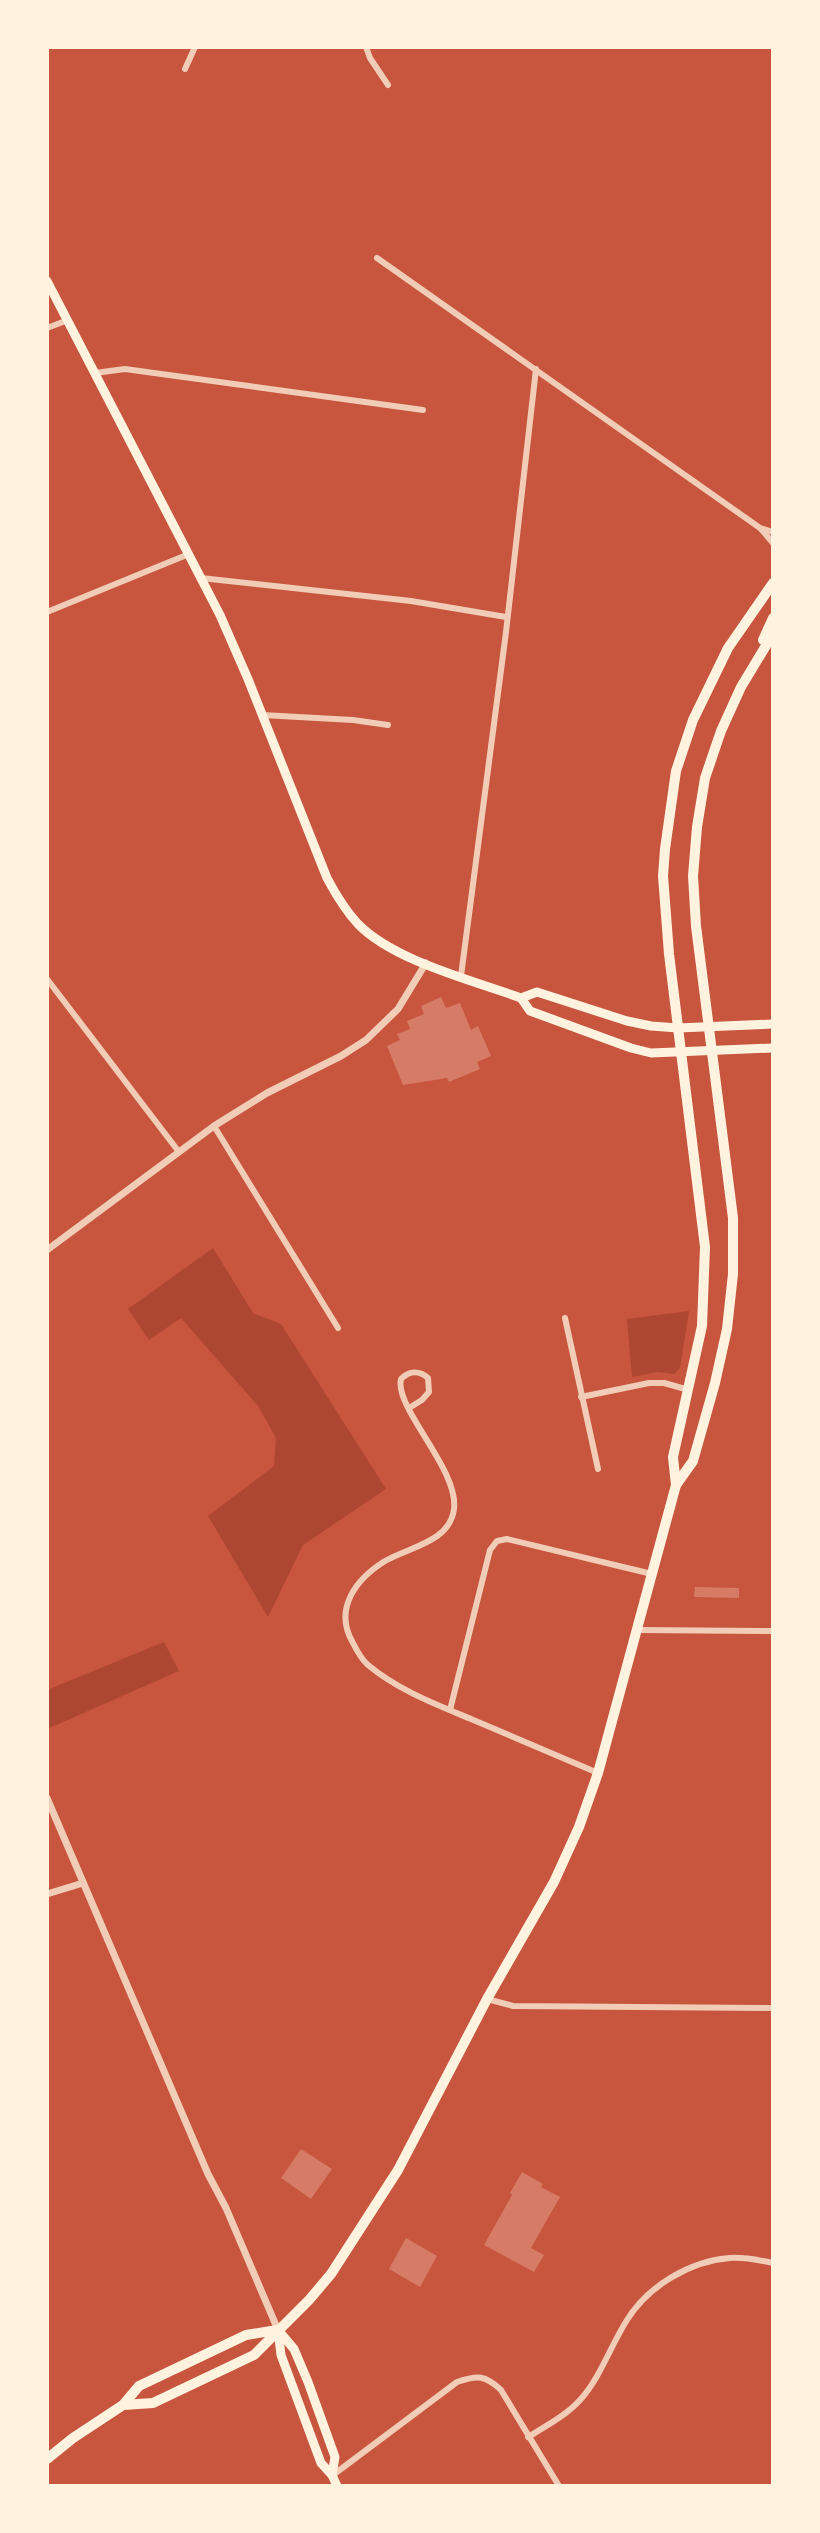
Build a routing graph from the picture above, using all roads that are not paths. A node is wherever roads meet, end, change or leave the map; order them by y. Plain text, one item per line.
1 (195, 47) edge
2 (366, 47) edge
3 (184, 69) dead end
4 (388, 85) dead end
5 (377, 258) dead end
6 (47, 281) edge
7 (68, 320) junction
8 (47, 328) edge
9 (536, 369) junction
10 (95, 373) junction
11 (423, 410) dead end
12 (760, 528) junction
13 (773, 532) edge
14 (773, 543) edge
15 (189, 554) junction
16 (201, 578) junction
17 (773, 583) edge
18 (47, 612) edge
19 (506, 617) junction
20 (773, 618) edge
21 (773, 634) edge
22 (754, 663) junction
23 (262, 715) junction
24 (388, 725) dead end
25 (426, 963) junction
26 (461, 976) junction
27 (47, 979) edge
28 (521, 998) junction
29 (773, 1024) edge
30 (708, 1026) junction
31 (678, 1028) junction
32 (773, 1048) edge
33 (711, 1050) junction
34 (682, 1052) junction
35 (214, 1126) junction
36 (179, 1152) junction
37 (47, 1250) edge
38 (565, 1318) dead end
39 (338, 1328) dead end
40 (689, 1390) junction
41 (581, 1397) junction
42 (409, 1408) junction
43 (597, 1469) dead end
44 (676, 1485) junction
45 (652, 1574) junction
46 (637, 1630) junction
47 (773, 1632) edge
48 (450, 1710) junction
49 (598, 1773) junction
50 (47, 1798) edge
51 (83, 1882) junction
52 (47, 1894) edge
53 (487, 1999) junction
54 (773, 2008) edge
55 (773, 2263) edge
56 (278, 2330) junction
57 (123, 2405) junction
58 (528, 2437) junction
59 (47, 2459) edge
60 (332, 2475) junction
61 (337, 2486) edge
62 (559, 2486) edge

1 - 3 street
2 - 4 street
5 - 9 street
6 - 7 main road
7 - 8 street
7 - 10 main road
9 - 12 street
9 - 19 street
10 - 11 street
10 - 15 main road
12 - 13 street
12 - 14 street
15 - 16 main road
15 - 18 street
16 - 19 street
16 - 23 main road
17 - 31 main road
19 - 26 street
20 - 22 main road
21 - 22 main road
22 - 30 main road
23 - 24 street
23 - 25 main road
25 - 26 main road
25 - 35 street
26 - 28 main road
27 - 36 street
28 - 31 main road
28 - 34 main road
29 - 30 main road
30 - 31 main road
30 - 33 main road
31 - 34 main road
32 - 33 main road
33 - 34 main road
33 - 44 main road
34 - 40 main road
35 - 36 street
35 - 39 street
36 - 37 street
38 - 41 street
40 - 41 street
40 - 44 main road
41 - 43 street
42 - 42 street
42 - 48 street
44 - 45 main road
45 - 46 main road
45 - 48 street
46 - 47 street
46 - 49 main road
48 - 49 street
49 - 53 main road
50 - 51 street
51 - 52 street
51 - 56 street
53 - 54 street
53 - 56 main road
55 - 58 street
56 - 57 main road
56 - 57 main road
56 - 60 main road
56 - 60 main road
57 - 59 main road
58 - 60 street
58 - 62 street
60 - 61 main road

